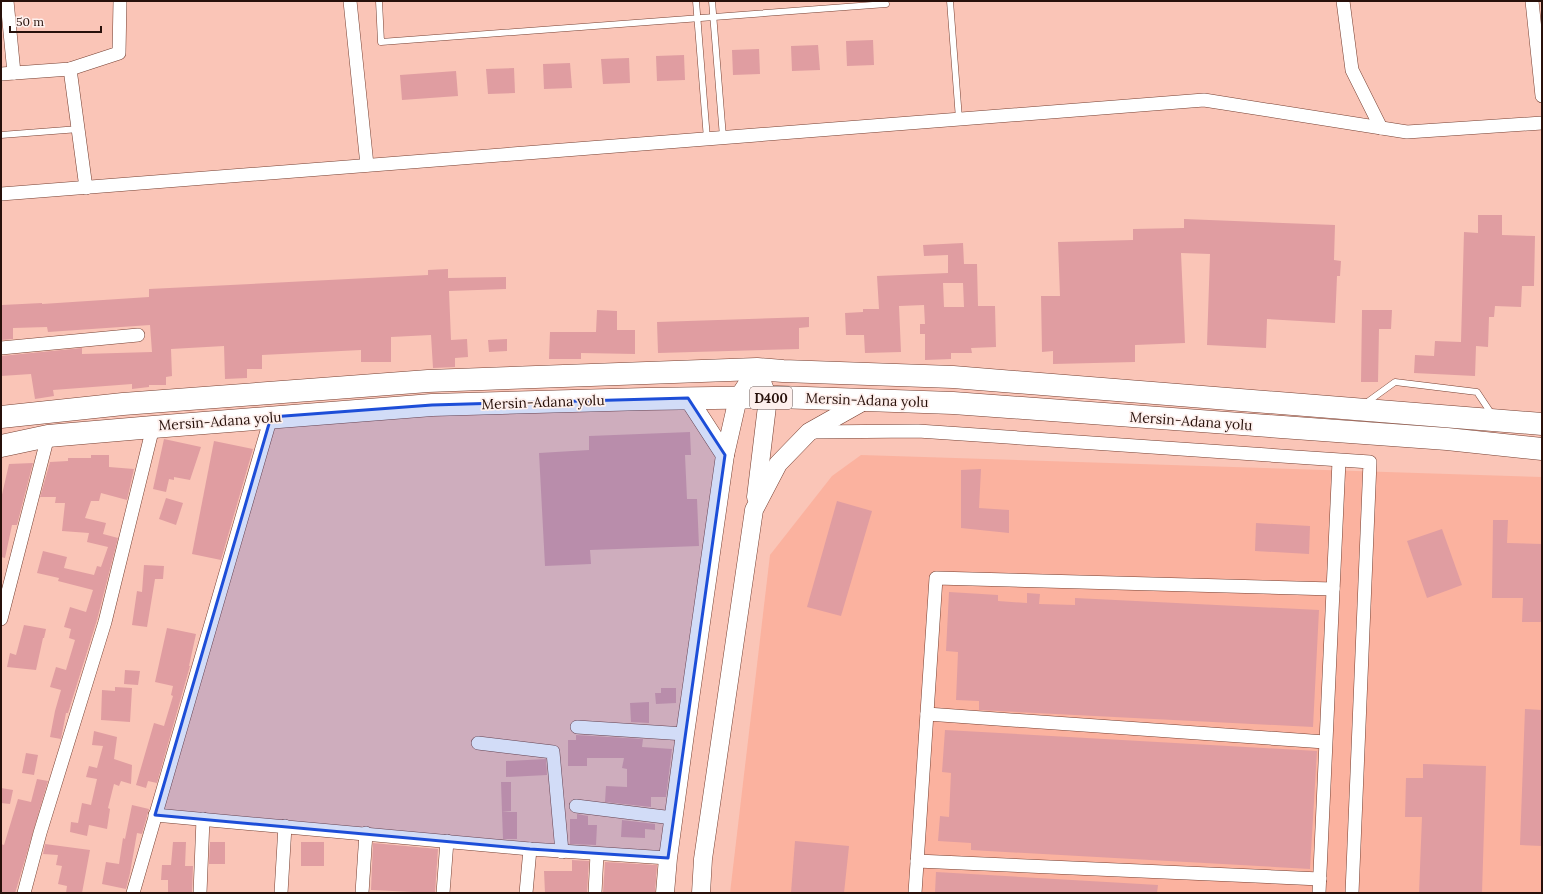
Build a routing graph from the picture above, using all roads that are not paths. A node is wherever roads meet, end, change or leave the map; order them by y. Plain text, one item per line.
1 (7, 1) edge
2 (120, 1) edge
3 (350, 1) edge
4 (379, 1) edge
5 (696, 1) edge
6 (712, 1) edge
7 (885, 1) edge
8 (950, 1) edge
9 (1343, 1) edge
10 (1532, 1) edge
11 (714, 17) junction
12 (697, 18) junction
13 (70, 69) junction
14 (7, 73) edge
15 (1542, 96) edge
16 (959, 119) junction
17 (1542, 123) edge
18 (1381, 128) junction
19 (79, 130) junction
20 (1, 135) edge
21 (723, 137) junction
22 (707, 139) junction
23 (367, 165) junction
24 (86, 188) junction
25 (1, 194) edge
26 (138, 335) dead end
27 (1, 348) edge
28 (757, 369) junction
29 (688, 398) junction
30 (738, 398) junction
31 (768, 398) junction
32 (866, 400) junction
33 (1359, 409) junction
34 (1, 417) edge
35 (271, 417) junction
36 (1497, 420) junction
37 (1542, 424) edge
38 (153, 427) junction
39 (809, 432) junction
40 (48, 436) junction
41 (1447, 439) junction
42 (1, 446) edge
43 (1542, 449) edge
44 (724, 455) junction
45 (1542, 459) edge
46 (1339, 461) junction
47 (754, 510) junction
48 (1333, 589) junction
49 (1, 619) edge
50 (927, 714) junction
51 (577, 727) dead end
52 (685, 734) junction
53 (1325, 742) junction
54 (478, 743) dead end
55 (576, 806) dead end
56 (156, 815) junction
57 (673, 818) junction
58 (203, 819) junction
59 (285, 826) junction
60 (366, 834) junction
61 (447, 840) junction
62 (530, 849) junction
63 (562, 852) junction
64 (597, 854) junction
65 (668, 858) junction
66 (917, 861) junction
67 (1320, 879) junction
68 (24, 893) edge
69 (133, 893) edge
70 (200, 893) edge
71 (281, 893) edge
72 (362, 893) edge
73 (443, 893) edge
74 (526, 893) edge
75 (595, 893) edge
76 (665, 893) edge
77 (701, 893) edge
78 (915, 893) edge
79 (1319, 893) edge
80 (1352, 893) edge

1 - 14 street
2 - 13 street
3 - 23 street
4 - 12 lane
5 - 12 lane
6 - 11 lane
7 - 11 lane
8 - 16 lane
9 - 18 street
10 - 15 street
11 - 12 lane
11 - 21 lane
12 - 22 lane
13 - 14 street
13 - 19 street
16 - 18 street
16 - 21 street
17 - 18 street
19 - 20 lane
19 - 24 street
21 - 22 street
22 - 23 street
23 - 24 street
24 - 25 street
26 - 27 street
28 - 30 main road
28 - 31 main road
28 - 33 highway, Mersin-Adana yolu / D400
28 - 34 highway, Mersin-Adana yolu / D400
29 - 30 highway, Mersin-Adana yolu / D400
29 - 35 highway, Mersin-Adana yolu / D400
29 - 44 main road
30 - 31 highway, Mersin-Adana yolu / D400
30 - 44 main road
31 - 32 highway, Mersin-Adana yolu / D400
31 - 47 main road
32 - 39 main road
32 - 41 highway, Mersin-Adana yolu / D400
33 - 36 highway, Mersin-Adana yolu / D400
33 - 36 lane
35 - 38 highway, Mersin-Adana yolu / D400
35 - 56 street
36 - 37 highway, Mersin-Adana yolu / D400
38 - 40 highway, Mersin-Adana yolu / D400
38 - 68 street
39 - 46 street
39 - 47 main road
40 - 42 highway, Mersin-Adana yolu / D400
40 - 49 street
41 - 43 highway, Mersin-Adana yolu / D400
41 - 45 highway
44 - 52 main road
46 - 48 street
46 - 80 street
47 - 77 main road
48 - 50 street
48 - 53 street
50 - 53 street
50 - 66 street
51 - 52 street
52 - 57 main road
53 - 67 street
54 - 63 street
55 - 57 street
56 - 58 street
56 - 69 street
57 - 65 main road
58 - 59 street
58 - 70 street
59 - 60 street
59 - 71 street
60 - 61 street
60 - 72 street
61 - 62 street
61 - 73 street
62 - 63 street
62 - 74 street
63 - 64 street
64 - 65 street
64 - 75 street
65 - 76 main road
66 - 67 street
66 - 78 street
67 - 79 street

